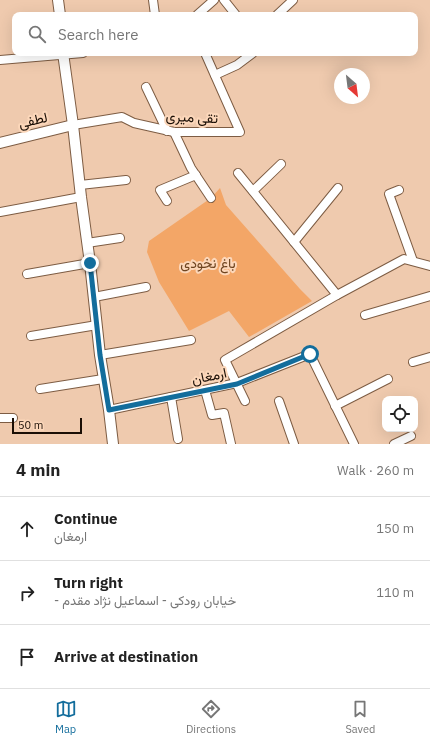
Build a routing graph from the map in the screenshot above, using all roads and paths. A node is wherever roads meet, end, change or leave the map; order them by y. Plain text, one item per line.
1 (58, 0) edge
2 (153, 0) edge
3 (214, 0) edge
4 (224, 0) edge
5 (293, 0) edge
6 (60, 12) edge
7 (155, 12) edge
8 (200, 12) edge
9 (234, 12) edge
10 (280, 12) edge
11 (43, 56) edge
12 (64, 56) edge
13 (206, 56) edge
14 (249, 56) edge
15 (0, 60) edge
16 (215, 75) junction
17 (146, 87) dead end
18 (73, 125) junction
19 (171, 131) junction
20 (0, 143) edge
21 (282, 164) dead end
22 (238, 173) dead end
23 (196, 175) junction
24 (126, 180) dead end
25 (80, 185) junction
26 (338, 188) dead end
27 (399, 190) dead end
28 (253, 191) junction
29 (81, 197) junction
30 (211, 198) dead end
31 (167, 201) dead end
32 (0, 212) edge
33 (120, 238) dead end
34 (294, 242) junction
35 (87, 243) junction
36 (413, 261) junction
37 (90, 263) junction
38 (430, 266) edge
39 (27, 274) dead end
40 (146, 287) dead end
41 (337, 294) junction
42 (430, 296) edge
43 (94, 297) junction
44 (365, 315) dead end
45 (97, 325) junction
46 (31, 336) dead end
47 (192, 340) dead end
48 (100, 355) junction
49 (430, 357) edge
50 (413, 362) dead end
51 (103, 378) junction
52 (388, 379) dead end
53 (237, 384) junction
54 (40, 389) dead end
55 (205, 390) junction
56 (171, 397) junction
57 (245, 401) dead end
58 (279, 401) dead end
59 (335, 406) junction
60 (109, 410) junction
61 (0, 418) edge
62 (13, 418) dead end
63 (411, 436) dead end
64 (178, 439) dead end
65 (113, 444) edge
66 (231, 444) edge
67 (294, 444) edge
68 (354, 444) edge
69 (394, 444) edge

1 - 6 street
2 - 7 street
3 - 8 street
4 - 9 street
5 - 10 street
11 - 15 street
12 - 18 street
13 - 16 street
14 - 16 street
16 - 19 street, تقی میری
17 - 19 street
18 - 19 street, تقی میری
18 - 20 street, لطفی
18 - 25 street
19 - 23 street
21 - 28 street
22 - 28 street
23 - 30 street
23 - 31 street
24 - 25 street
25 - 29 street
26 - 34 street
27 - 36 street
28 - 34 street
29 - 32 street
29 - 35 street
33 - 35 street
34 - 41 street
35 - 37 street
36 - 38 street
36 - 41 street
37 - 39 street
37 - 43 street
40 - 43 street
41 - 53 street
42 - 44 street
43 - 45 street
45 - 46 street
45 - 48 street
47 - 48 street
48 - 51 street
49 - 50 street
51 - 54 street
51 - 60 street
52 - 59 street
53 - 55 street, ارمغان
53 - 57 street
53 - 59 street, ارمغان
55 - 56 street, ارمغان
55 - 66 street
56 - 60 street, ارمغان
56 - 64 street
58 - 67 street
59 - 68 street
60 - 65 street
61 - 62 street
63 - 69 street

